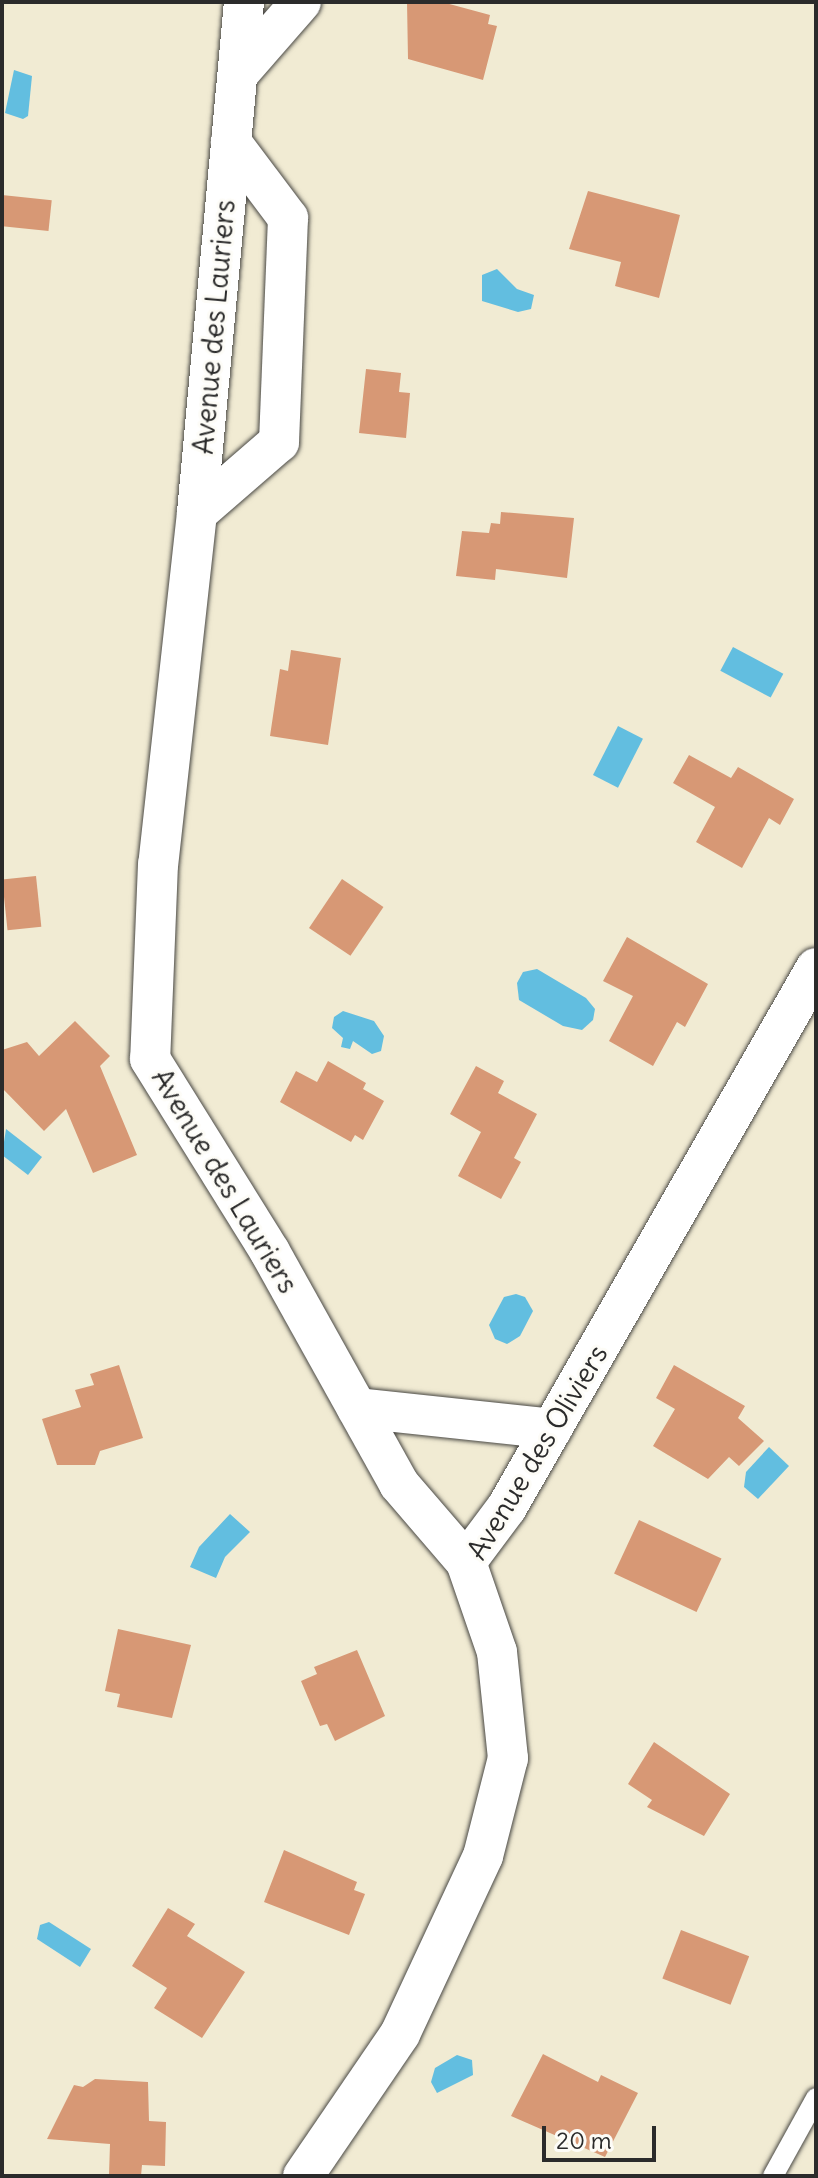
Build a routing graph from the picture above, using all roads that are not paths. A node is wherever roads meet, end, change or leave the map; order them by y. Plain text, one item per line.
1 (244, 2) edge
2 (301, 2) edge
3 (239, 73) junction
4 (231, 142) junction
5 (197, 513) junction
6 (816, 968) edge
7 (357, 1408) junction
8 (552, 1429) junction
9 (466, 1562) junction
10 (816, 2098) edge
11 (303, 2176) edge
12 (773, 2176) edge

1 - 3 street, Avenue des Lauriers
2 - 3 street
3 - 4 street, Avenue des Lauriers
4 - 5 street, Avenue des Lauriers
4 - 5 street, Avenue des Lauriers
5 - 7 street, Avenue des Lauriers
6 - 8 street, Avenue des Oliviers
7 - 8 street
7 - 9 street, Avenue des Lauriers
8 - 9 street, Avenue des Oliviers
9 - 11 street, Avenue des Oliviers
10 - 12 lane

